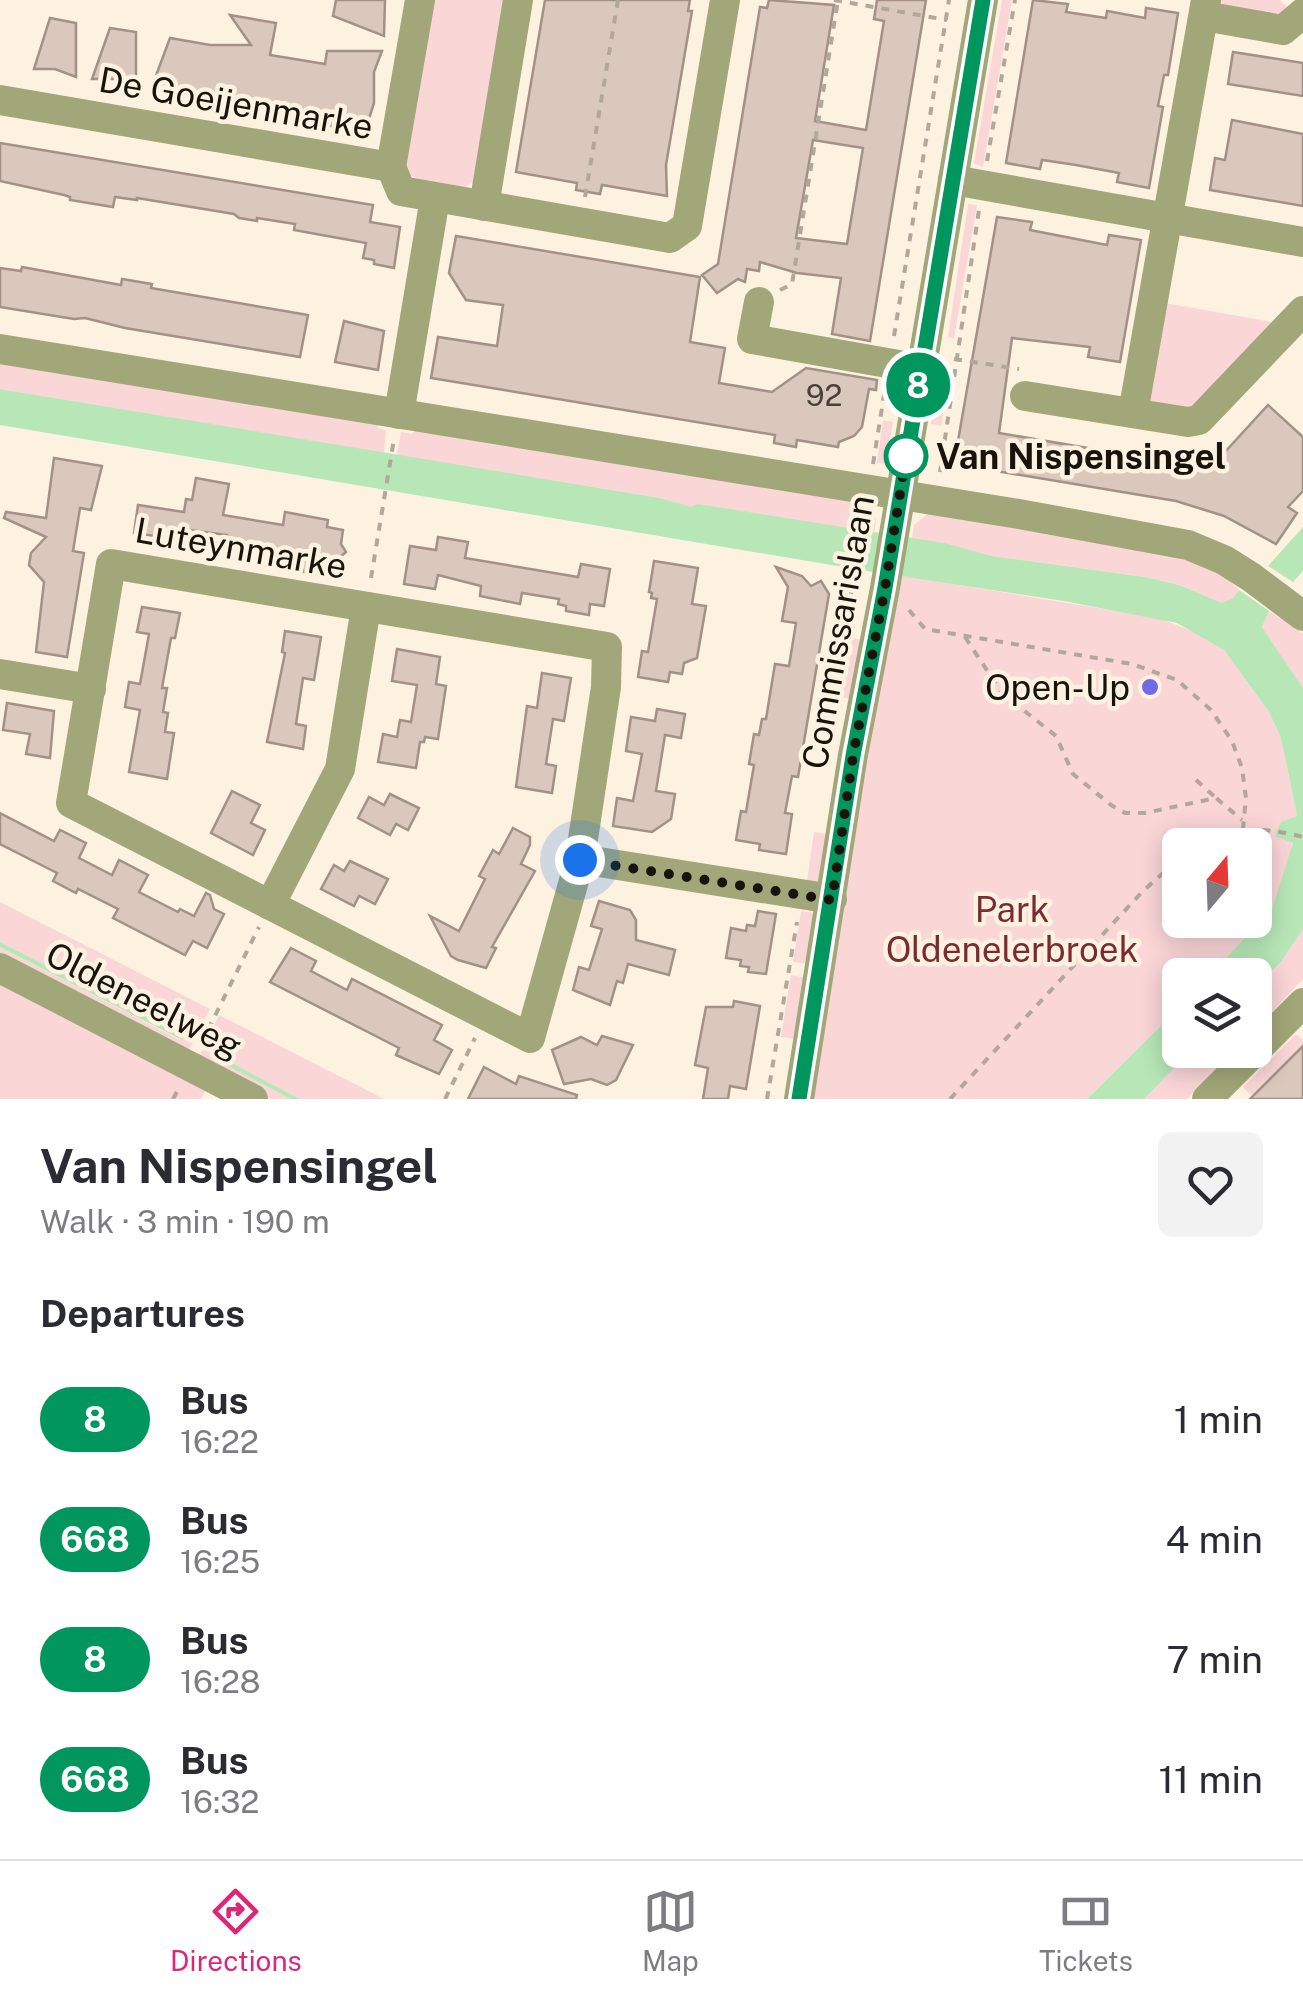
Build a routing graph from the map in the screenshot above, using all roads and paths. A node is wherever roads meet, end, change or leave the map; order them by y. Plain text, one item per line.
1 (420, 0) edge
2 (518, 0) edge
3 (618, 0) edge
4 (725, 0) edge
5 (837, 0) edge
6 (949, 0) edge
7 (1015, 0) edge
8 (1205, 8) edge
9 (981, 13) edge
10 (1303, 13) edge
11 (946, 19) junction
12 (0, 100) edge
13 (391, 167) junction
14 (968, 183) junction
15 (435, 198) junction
16 (484, 206) junction
17 (1166, 219) junction
18 (581, 223) junction
19 (1303, 242) edge
20 (758, 302) joint
21 (1303, 311) edge
22 (0, 349) edge
23 (956, 359) junction
24 (923, 361) junction
25 (890, 364) junction
26 (1025, 396) joint
27 (1133, 413) junction
28 (396, 427) junction
29 (898, 509) junction
30 (885, 588) junction
31 (366, 607) junction
32 (1303, 616) edge
33 (965, 636) junction
34 (0, 674) edge
35 (91, 689) junction
36 (1196, 780) dead end
37 (1216, 798) junction
38 (1244, 825) junction
39 (1238, 828) edge
40 (1303, 837) edge
41 (580, 860) junction
42 (1162, 874) edge
43 (832, 900) junction
44 (270, 905) junction
45 (0, 968) edge
46 (1303, 1003) edge
47 (486, 1016) junction
48 (190, 1066) junction
49 (1219, 1095) edge
50 (253, 1099) edge
51 (445, 1099) edge
52 (799, 1099) edge
53 (950, 1099) edge

1 - 13 street
2 - 16 street
3 - 18 path
4 - 18 street, De Goeijenmarke
5 - 11 path
5 - 20 path
6 - 11 path
7 - 14 path
8 - 10 street
8 - 17 street
9 - 11 path
9 - 14 street, Commissarislaan
11 - 25 path
12 - 13 street, De Goeijenmarke
13 - 15 street, De Goeijenmarke
14 - 17 street
14 - 23 path
14 - 24 street, Commissarislaan
15 - 16 street, De Goeijenmarke
15 - 28 street
16 - 18 street, De Goeijenmarke
17 - 19 street
17 - 27 street
20 - 25 street
21 - 27 street
22 - 28 street
23 - 24 path
23 - 26 path
23 - 29 path
24 - 25 street
24 - 29 street, Commissarislaan
25 - 29 path
26 - 27 street
28 - 29 street
28 - 31 path
29 - 30 street, Commissarislaan
29 - 32 street
30 - 33 path
30 - 43 street, Commissarislaan
31 - 35 street, Luteynmarke
31 - 41 street, Luteynmarke
31 - 44 street
33 - 37 path
33 - 38 path
34 - 35 street
35 - 44 street, Luteynmarke
36 - 37 path
37 - 38 path
38 - 39 path
38 - 40 path
41 - 43 street
41 - 47 street, Luteynmarke
42 - 53 path
43 - 52 street, Commissarislaan
44 - 47 street, Luteynmarke
44 - 48 path
45 - 48 street, Oldeneelweg
46 - 49 street
47 - 51 path
48 - 50 street, Oldeneelweg

